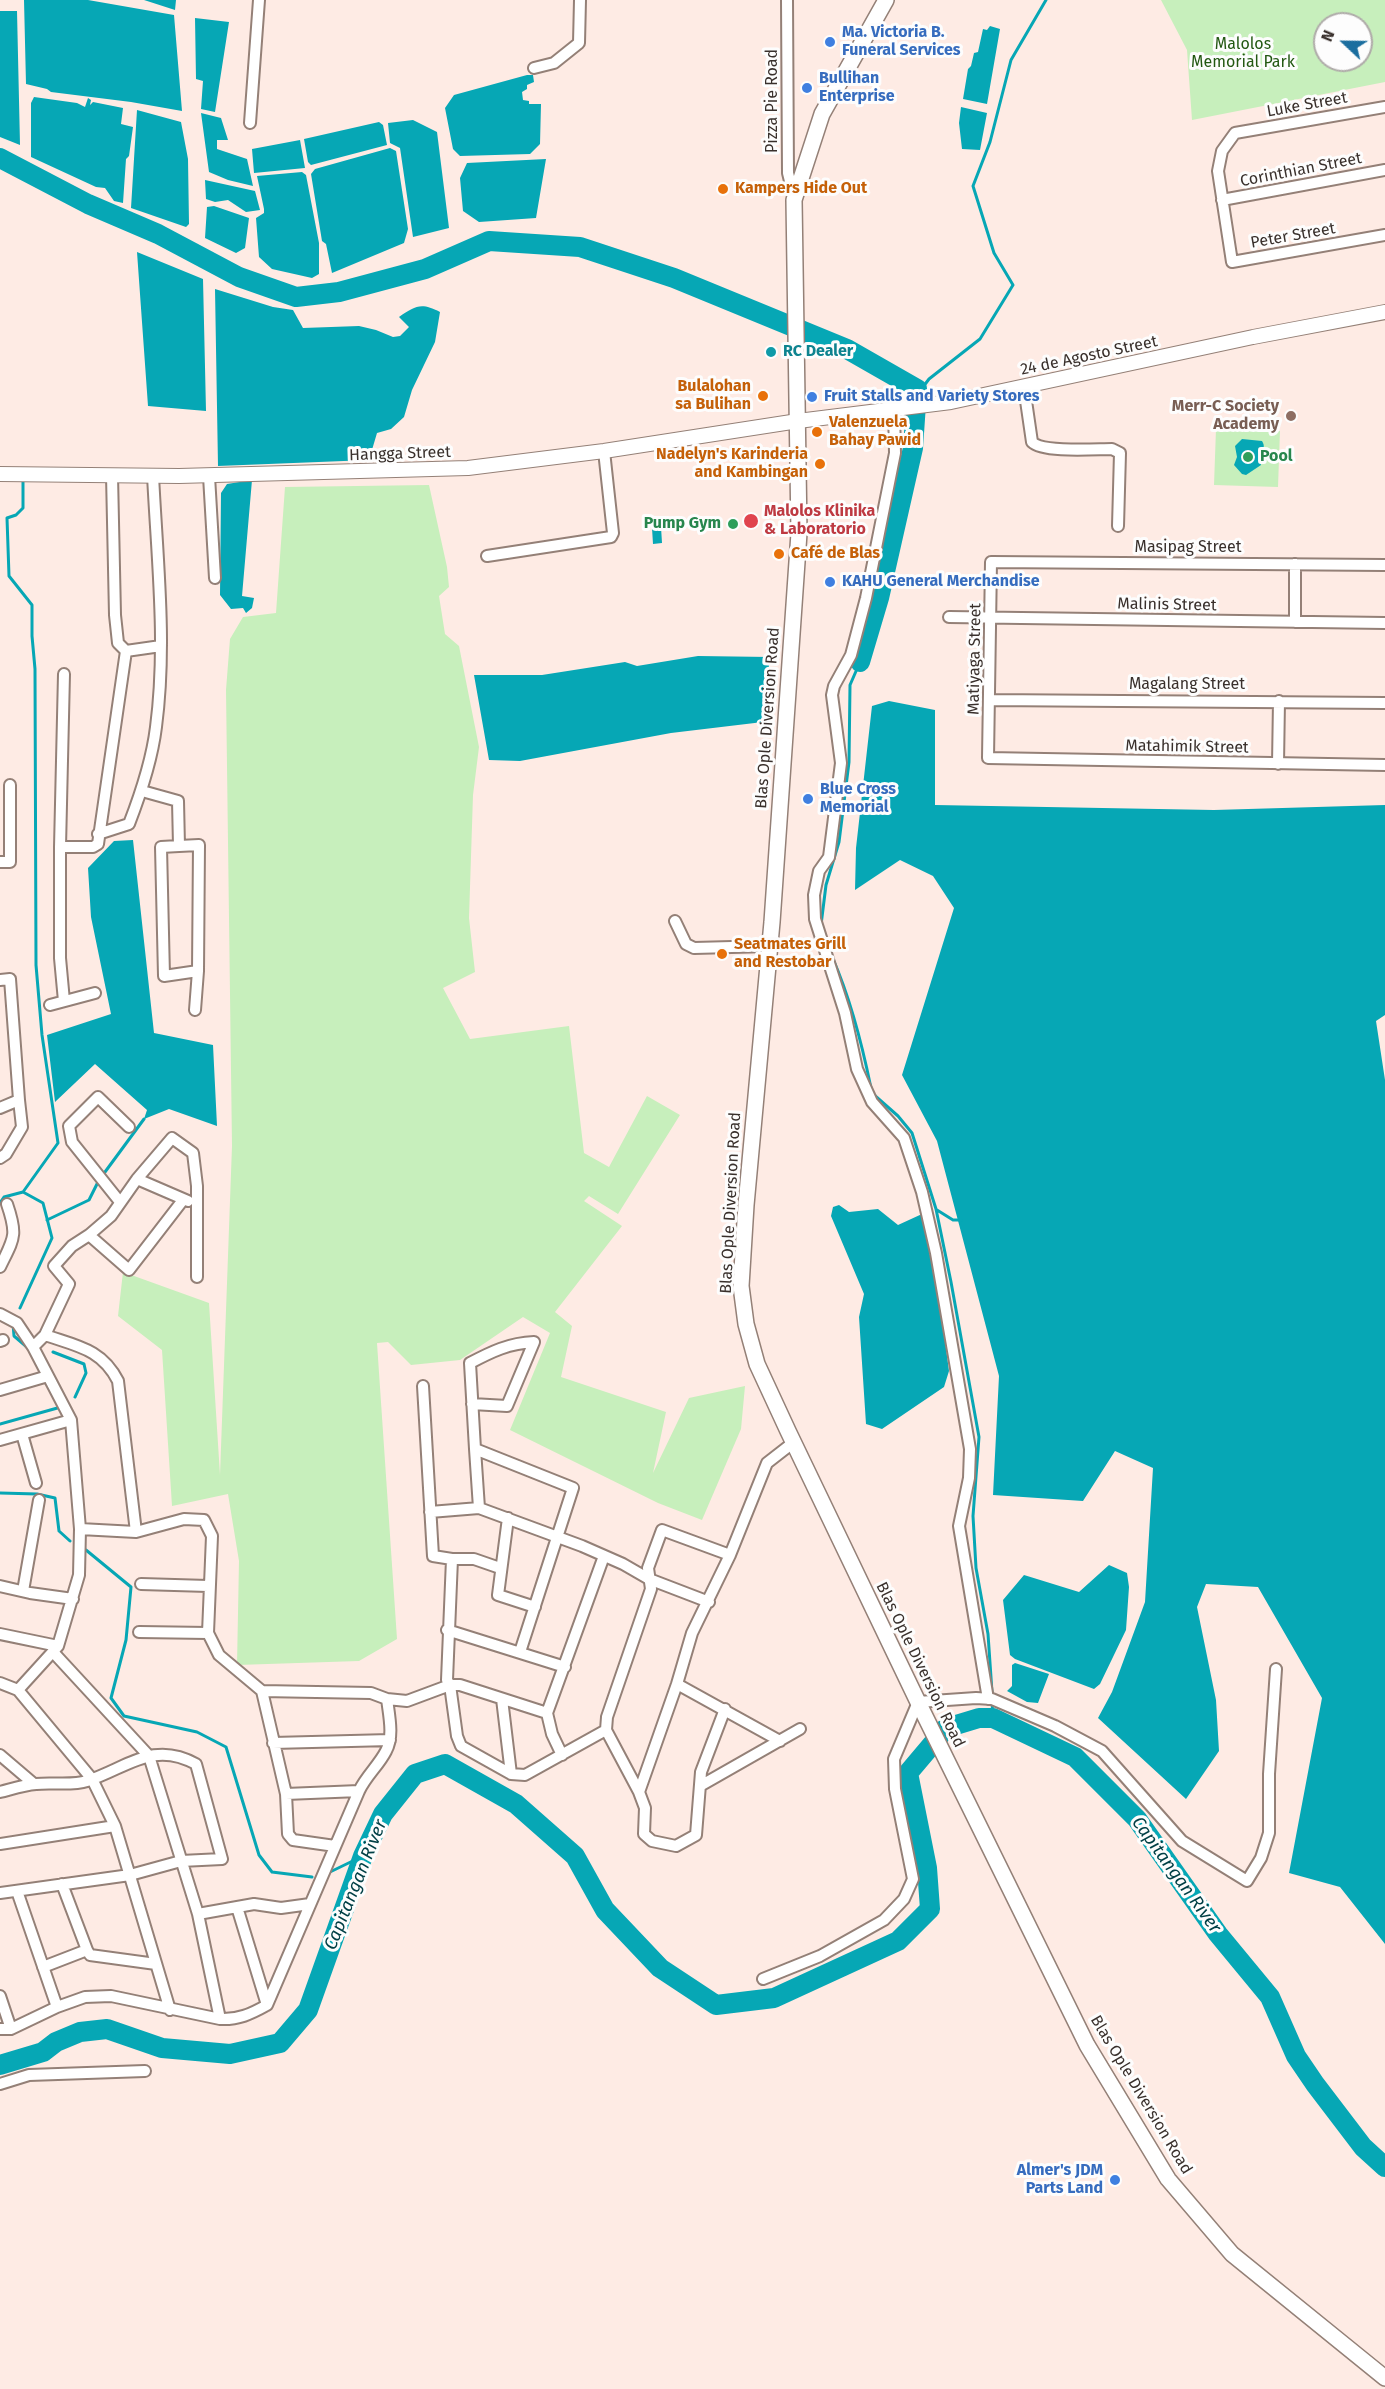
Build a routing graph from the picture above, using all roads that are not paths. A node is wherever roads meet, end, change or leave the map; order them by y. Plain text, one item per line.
1 (259, 0) edge
2 (580, 0) edge
3 (787, 0) edge
4 (886, 0) edge
5 (534, 68) dead end
6 (1385, 108) edge
7 (250, 123) dead end
8 (1235, 133) joint
9 (1385, 170) edge
10 (794, 200) junction
11 (1222, 201) junction
12 (1385, 235) edge
13 (1385, 312) edge
14 (1024, 387) junction
15 (898, 410) junction
16 (798, 421) junction
17 (604, 451) junction
18 (0, 474) edge
19 (112, 475) junction
20 (153, 475) junction
21 (209, 476) junction
22 (1118, 526) dead end
23 (488, 556) dead end
24 (992, 562) joint
25 (1295, 564) junction
26 (1385, 565) edge
27 (215, 578) dead end
28 (949, 617) dead end
29 (990, 618) junction
30 (1295, 622) junction
31 (1385, 623) edge
32 (161, 646) junction
33 (126, 651) junction
34 (64, 674) dead end
35 (989, 700) junction
36 (1279, 701) junction
37 (1385, 703) edge
38 (988, 758) joint
39 (1278, 764) junction
40 (1385, 765) edge
41 (10, 785) dead end
42 (142, 791) junction
43 (98, 834) junction
44 (179, 846) junction
45 (60, 847) junction
46 (0, 862) edge
47 (675, 921) dead end
48 (770, 946) junction
49 (198, 971) junction
50 (0, 980) edge
51 (95, 993) dead end
52 (64, 1001) junction
53 (50, 1005) dead end
54 (195, 1010) dead end
55 (19, 1100) junction
56 (0, 1108) edge
57 (129, 1127) dead end
58 (0, 1158) edge
59 (137, 1179) junction
60 (183, 1200) junction
61 (120, 1202) junction
62 (197, 1203) junction
63 (6, 1204) dead end
64 (90, 1235) junction
65 (0, 1267) edge
66 (197, 1277) dead end
67 (0, 1314) edge
68 (45, 1335) junction
69 (33, 1347) junction
70 (48, 1376) junction
71 (423, 1386) dead end
72 (0, 1390) edge
73 (472, 1404) junction
74 (71, 1420) junction
75 (22, 1434) junction
76 (0, 1440) edge
77 (794, 1442) junction
78 (475, 1449) junction
79 (36, 1483) dead end
80 (39, 1500) dead end
81 (479, 1508) junction
82 (430, 1512) junction
83 (508, 1518) junction
84 (80, 1529) junction
85 (136, 1532) junction
86 (556, 1538) junction
87 (730, 1555) junction
88 (604, 1556) junction
89 (452, 1559) junction
90 (500, 1568) junction
91 (649, 1580) junction
92 (141, 1584) dead end
93 (0, 1586) edge
94 (208, 1586) junction
95 (23, 1592) junction
96 (73, 1599) junction
97 (709, 1602) junction
98 (535, 1607) junction
99 (447, 1630) junction
100 (139, 1632) dead end
101 (208, 1633) junction
102 (0, 1634) edge
103 (56, 1649) junction
104 (520, 1652) junction
105 (565, 1667) junction
106 (1276, 1669) dead end
107 (0, 1683) edge
108 (677, 1684) junction
109 (450, 1685) junction
110 (18, 1690) junction
111 (262, 1691) junction
112 (387, 1698) junction
113 (502, 1699) junction
114 (990, 1699) junction
115 (920, 1705) junction
116 (725, 1709) junction
117 (547, 1713) junction
118 (800, 1729) dead end
119 (606, 1730) junction
120 (390, 1740) junction
121 (780, 1741) junction
122 (273, 1743) junction
123 (0, 1755) edge
124 (562, 1755) junction
125 (149, 1756) junction
126 (511, 1774) junction
127 (92, 1779) junction
128 (34, 1784) junction
129 (700, 1786) junction
130 (359, 1791) junction
131 (0, 1792) edge
132 (639, 1792) junction
133 (286, 1794) junction
134 (116, 1826) junction
135 (0, 1844) edge
136 (335, 1846) junction
137 (181, 1861) junction
138 (130, 1875) junction
139 (62, 1884) junction
140 (17, 1891) junction
141 (0, 1893) edge
142 (310, 1904) junction
143 (237, 1907) junction
144 (198, 1914) junction
145 (87, 1950) junction
146 (156, 1964) junction
147 (43, 1967) junction
148 (763, 1979) dead end
149 (0, 1996) edge
150 (267, 2005) junction
151 (57, 2007) junction
152 (170, 2010) junction
153 (220, 2019) junction
154 (6, 2029) edge
155 (145, 2071) dead end
156 (0, 2084) edge
157 (1385, 2378) edge

1 - 7 street
2 - 5 street
3 - 10 street, Pizza Pie Road
4 - 10 main road, Blas Ople Diversion Road
6 - 8 street, Luke Street
8 - 11 street, Peter Street
9 - 11 street, Corinthian Street
10 - 16 main road, Blas Ople Diversion Road
11 - 12 street, Peter Street
13 - 14 street, 24 de Agosto Street
14 - 15 street, 24 de Agosto Street
14 - 22 street
15 - 16 street, 24 de Agosto Street
15 - 114 street
16 - 17 street, Hangga Street
16 - 48 main road, Blas Ople Diversion Road
17 - 21 street, Hangga Street
17 - 23 street
18 - 19 street, Hangga Street
19 - 20 street, Hangga Street
19 - 33 street
20 - 21 street, Hangga Street
20 - 32 street
21 - 27 street
24 - 25 street, Masipag Street
24 - 29 street, Matiyaga Street
25 - 26 street, Masipag Street
25 - 30 street
28 - 29 street, Malinis Street
29 - 30 street, Malinis Street
29 - 35 street, Matiyaga Street
30 - 31 street, Malinis Street
32 - 33 street
32 - 42 street
33 - 43 street
34 - 45 street
35 - 36 street, Magalang Street
35 - 38 street, Matiyaga Street
36 - 37 street, Magalang Street
36 - 39 street
38 - 39 street, Matahimik Street
39 - 40 street, Matahimik Street
41 - 46 street
42 - 43 street
42 - 44 street
43 - 45 street
44 - 49 street
44 - 49 street
45 - 52 street
47 - 48 street
48 - 77 main road, Blas Ople Diversion Road
49 - 54 street
50 - 55 street
51 - 52 street
52 - 53 street
55 - 56 street
55 - 58 street
57 - 61 street
59 - 60 street
59 - 61 street
59 - 62 street
60 - 62 street
60 - 64 street
61 - 64 street
62 - 66 street
63 - 65 street
64 - 68 street
67 - 69 street
68 - 69 street
68 - 85 street
69 - 70 street
70 - 72 street
70 - 74 street
71 - 82 street
73 - 73 street
73 - 78 street
74 - 75 street
74 - 84 street
75 - 76 street
75 - 79 street
77 - 87 street
77 - 115 main road, Blas Ople Diversion Road
78 - 81 street
78 - 86 street
80 - 95 street
81 - 82 street
81 - 83 street
82 - 89 street
83 - 86 street
83 - 90 street
84 - 85 street
84 - 96 street
85 - 94 street
86 - 88 street
86 - 98 street
87 - 91 street
87 - 97 street
88 - 91 street
88 - 105 street
89 - 90 street
89 - 99 street
90 - 98 street
91 - 97 street
91 - 119 street
92 - 94 street
93 - 95 street
94 - 101 street
95 - 96 street
96 - 103 street
97 - 108 street
98 - 104 street
99 - 104 street
99 - 109 street
100 - 101 street
101 - 111 street
102 - 103 street
103 - 110 street
103 - 125 street
104 - 105 street
105 - 117 street
106 - 114 street
107 - 110 street
108 - 116 street
108 - 132 street
109 - 112 street
109 - 113 street
109 - 126 street
110 - 127 street
111 - 112 street
111 - 122 street
112 - 120 street
113 - 117 street
113 - 126 street
114 - 115 street
115 - 148 street
115 - 157 main road, Blas Ople Diversion Road
116 - 121 street
116 - 129 street
117 - 124 street
118 - 121 street
119 - 124 street
119 - 132 street
120 - 122 street
120 - 130 street
121 - 129 street
122 - 133 street
123 - 128 street
124 - 126 street
125 - 127 street
125 - 137 street
125 - 137 street
127 - 128 street
127 - 134 street
128 - 131 street
129 - 132 street
130 - 133 street
130 - 136 street
133 - 136 street
134 - 135 street
134 - 138 street
136 - 142 street
137 - 138 street
137 - 144 street
138 - 139 street
138 - 146 street
139 - 140 street
139 - 145 street
140 - 141 street
140 - 147 street
142 - 143 street
142 - 150 street
143 - 144 street
143 - 150 street
144 - 153 street
145 - 146 street
145 - 147 street
146 - 152 street
147 - 151 street
149 - 154 street
150 - 153 street
151 - 152 street
151 - 154 street
152 - 153 street
155 - 156 street

